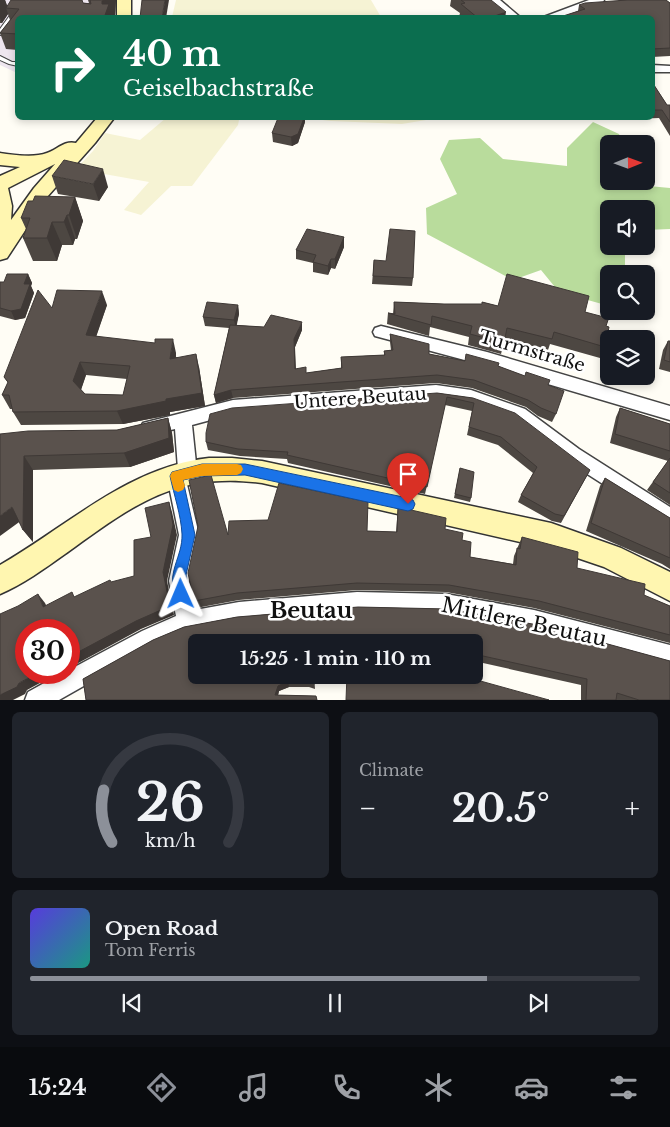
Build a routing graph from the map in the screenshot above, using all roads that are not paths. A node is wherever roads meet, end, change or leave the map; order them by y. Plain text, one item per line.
1 (124, 0) edge
2 (493, 0) edge
3 (599, 0) edge
4 (20, 4) edge
5 (120, 15) edge
6 (512, 15) edge
7 (555, 15) edge
8 (0, 33) edge
9 (0, 58) edge
10 (15, 64) edge
11 (655, 68) edge
12 (670, 70) edge
13 (102, 122) edge
14 (60, 154) junction
15 (0, 159) edge
16 (56, 174) junction
17 (0, 191) edge
18 (0, 230) edge
19 (0, 253) edge
20 (381, 332) dead end
21 (670, 413) edge
22 (183, 421) junction
23 (131, 432) edge
24 (182, 474) junction
25 (670, 518) edge
26 (0, 580) edge
27 (670, 587) edge
28 (187, 622) junction
29 (670, 656) edge
30 (39, 698) edge

1 - 5 main road
2 - 6 street
3 - 7 street
4 - 8 lane
9 - 10 lane
11 - 12 street
13 - 14 main road
13 - 16 main road
14 - 15 main road
14 - 17 main road
16 - 17 main road
16 - 19 main road
17 - 18 main road
20 - 21 street, Turmstraße
22 - 23 street, Untere Beutau
22 - 24 street
22 - 25 street, Untere Beutau
24 - 26 main road
24 - 27 main road
24 - 28 street
28 - 29 street, Mittlere Beutau
28 - 30 street, Mittlere Beutau

